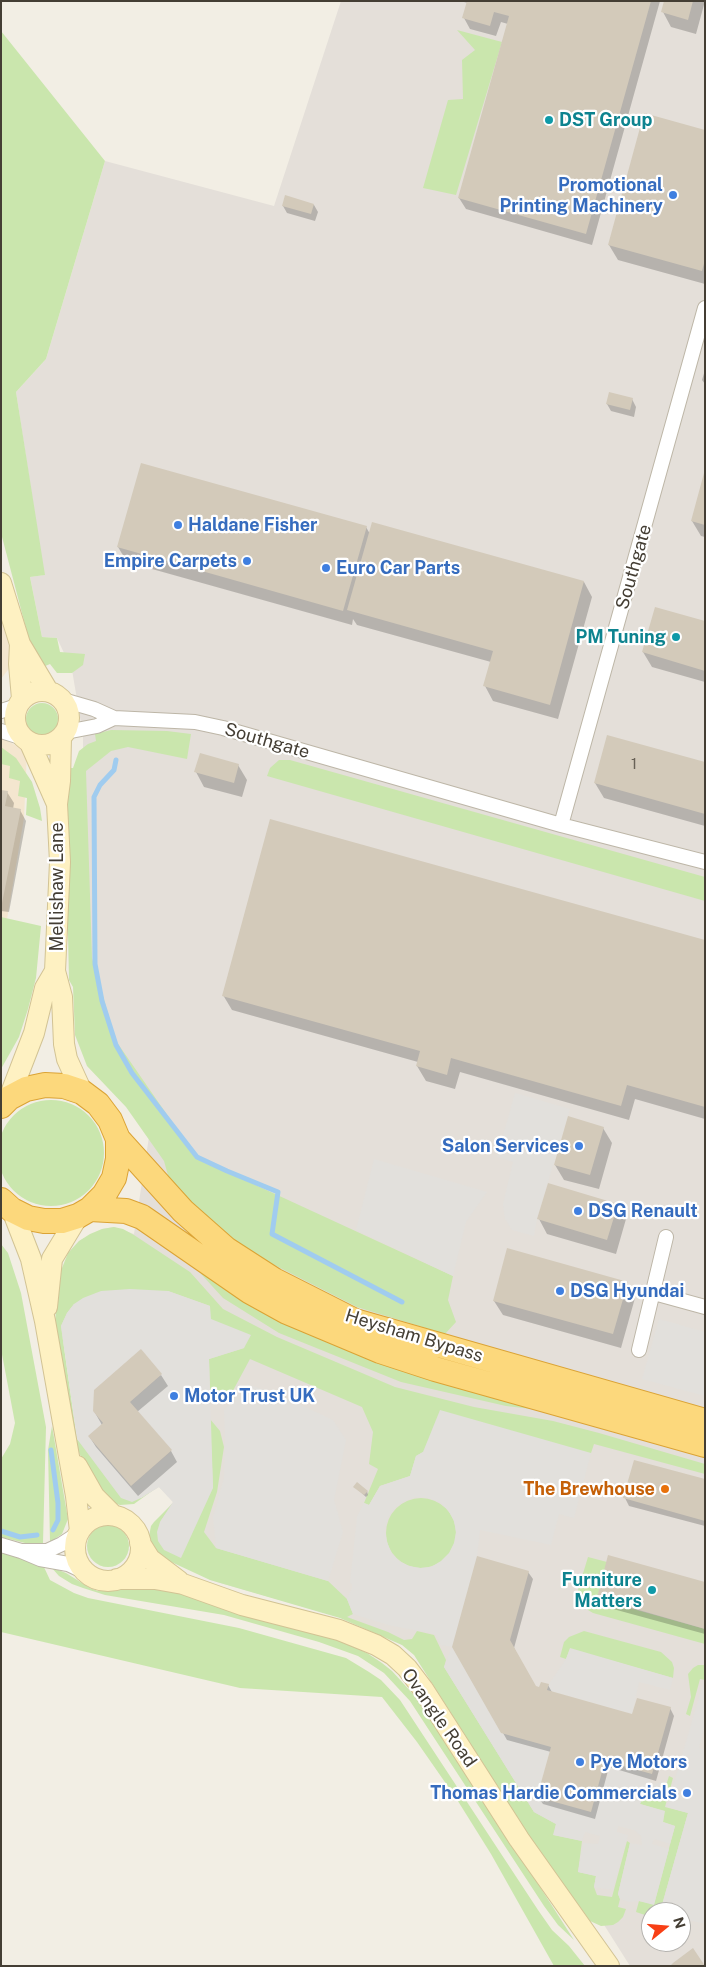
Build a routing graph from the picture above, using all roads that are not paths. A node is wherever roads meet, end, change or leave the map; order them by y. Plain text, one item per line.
1 (705, 308) edge
2 (1, 583) edge
3 (20, 644) junction
4 (56, 696) junction
5 (14, 705) edge
6 (114, 718) junction
7 (1, 731) edge
8 (64, 735) junction
9 (27, 741) junction
10 (57, 804) junction
11 (561, 825) junction
12 (705, 862) edge
13 (55, 971) junction
14 (82, 1092) junction
15 (5, 1102) edge
16 (118, 1139) junction
17 (7, 1205) edge
18 (84, 1212) junction
19 (666, 1237) dead end
20 (654, 1293) junction
21 (705, 1306) edge
22 (45, 1321) junction
23 (639, 1350) dead end
24 (705, 1421) edge
25 (66, 1439) junction
26 (705, 1446) edge
27 (113, 1516) junction
28 (79, 1532) junction
29 (140, 1544) junction
30 (1, 1545) edge
31 (21, 1551) junction
32 (89, 1574) junction
33 (117, 1579) junction
34 (183, 1584) junction
35 (610, 1966) edge

1 - 11 street, Southgate
2 - 3 main road
3 - 4 main road
3 - 5 main road
4 - 5 main road
4 - 6 street, Southgate
4 - 8 main road
5 - 9 main road
6 - 8 street, Southgate
6 - 11 street, Southgate
7 - 9 street
8 - 9 main road
8 - 10 main road, Mellishaw Lane
9 - 10 main road, Mellishaw Lane
10 - 13 main road, Mellishaw Lane
11 - 12 street, Southgate
13 - 14 main road, Mellishaw Lane
13 - 15 main road, Mellishaw Lane
14 - 15 highway
14 - 16 highway
16 - 18 highway
16 - 24 highway, Heysham Bypass
17 - 18 highway, Heysham Bypass
17 - 22 main road
18 - 22 main road
18 - 26 highway, Heysham Bypass
19 - 20 street
20 - 21 street
20 - 23 street
22 - 25 main road
25 - 27 main road
25 - 28 main road
27 - 28 main road
27 - 29 main road
28 - 31 street
28 - 32 main road
29 - 33 main road
29 - 34 main road, Ovangle Road
30 - 31 street
31 - 32 street
32 - 33 main road
33 - 34 main road, Ovangle Road
34 - 35 main road, Ovangle Road

